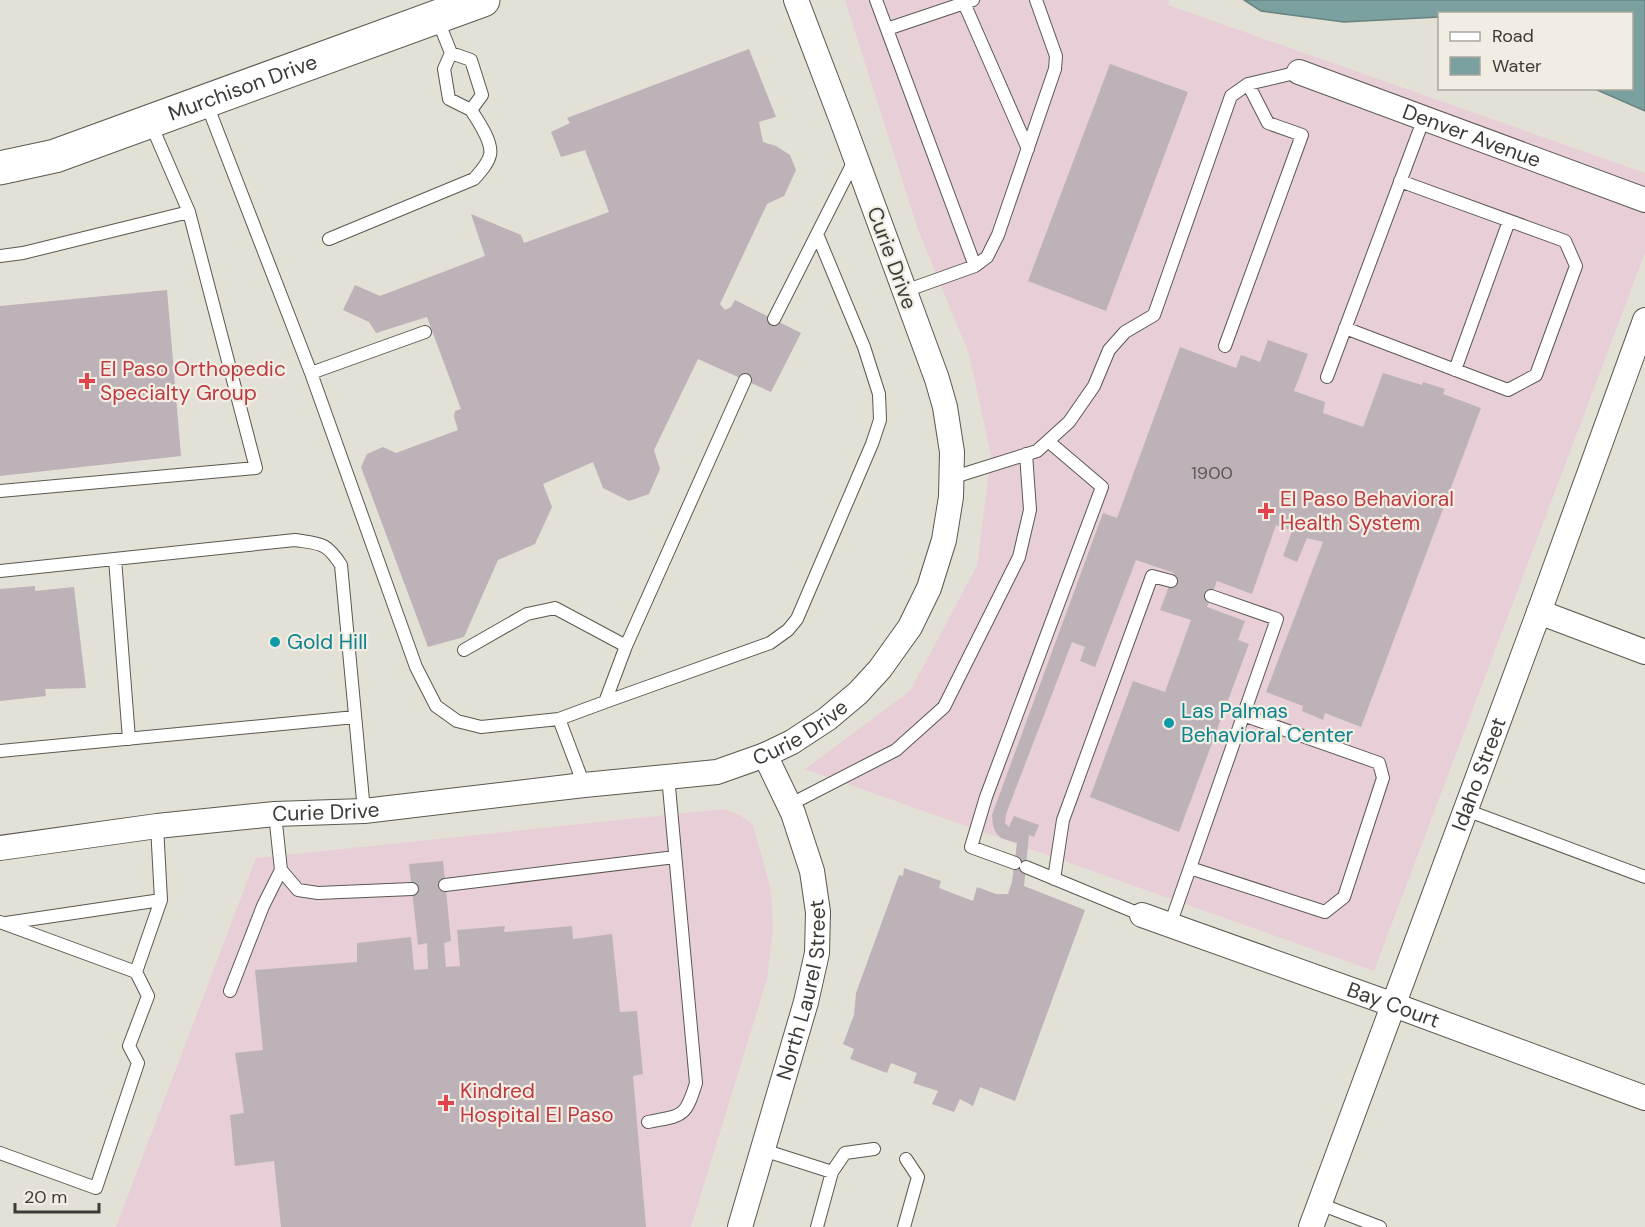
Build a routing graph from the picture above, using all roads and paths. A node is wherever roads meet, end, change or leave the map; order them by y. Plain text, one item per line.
1 (483, 0) edge
2 (796, 0) edge
3 (876, 0) edge
4 (1036, 0) edge
5 (969, 1) edge
6 (436, 17) junction
7 (887, 29) junction
8 (451, 53) junction
9 (1299, 72) joint
10 (1248, 84) junction
11 (206, 102) junction
12 (471, 110) junction
13 (1424, 118) junction
14 (150, 122) junction
15 (1028, 149) junction
16 (856, 158) junction
17 (0, 168) edge
18 (1400, 181) junction
19 (1645, 200) edge
20 (189, 212) junction
21 (1509, 221) junction
22 (817, 234) junction
23 (329, 239) dead end
24 (0, 256) edge
25 (975, 266) junction
26 (905, 291) junction
27 (774, 319) dead end
28 (1645, 320) edge
29 (1345, 328) junction
30 (425, 332) dead end
31 (1225, 346) dead end
32 (1455, 370) junction
33 (311, 373) junction
34 (1327, 377) dead end
35 (745, 380) dead end
36 (1048, 441) junction
37 (1026, 454) junction
38 (951, 478) junction
39 (0, 491) edge
40 (115, 559) junction
41 (0, 571) edge
42 (1171, 581) dead end
43 (1211, 596) dead end
44 (1539, 612) junction
45 (626, 646) junction
46 (464, 650) dead end
47 (1645, 652) edge
48 (605, 702) junction
49 (1243, 715) junction
50 (355, 717) junction
51 (559, 719) junction
52 (129, 739) junction
53 (1, 748) edge
54 (765, 756) junction
55 (668, 776) junction
56 (584, 785) junction
57 (789, 805) junction
58 (1466, 810) junction
59 (364, 811) junction
60 (275, 814) junction
61 (157, 826) junction
62 (0, 848) edge
63 (675, 857) junction
64 (1190, 868) junction
65 (281, 870) junction
66 (1645, 877) edge
67 (1054, 879) junction
68 (445, 885) dead end
69 (412, 889) dead end
70 (161, 900) junction
71 (1142, 915) joint
72 (3, 922) edge
73 (1170, 925) junction
74 (136, 972) junction
75 (230, 991) dead end
76 (1394, 1005) junction
77 (1645, 1098) edge
78 (648, 1122) dead end
79 (874, 1149) dead end
80 (763, 1150) junction
81 (0, 1153) edge
82 (906, 1159) dead end
83 (832, 1172) junction
84 (1320, 1204) junction
85 (740, 1227) edge
86 (817, 1227) edge
87 (904, 1227) edge
88 (1311, 1227) edge
89 (1380, 1227) edge

1 - 6 main road, Murchison Drive
2 - 16 street, Curie Drive
3 - 7 lane
4 - 15 lane
5 - 7 lane
5 - 15 lane
6 - 8 lane
6 - 11 main road, Murchison Drive
7 - 25 lane
8 - 12 lane
8 - 12 lane
9 - 10 lane
9 - 13 street, Denver Avenue
10 - 31 lane
10 - 36 lane
11 - 14 main road, Murchison Drive
11 - 33 lane
12 - 23 lane
13 - 18 lane
13 - 19 street, Denver Avenue
14 - 17 main road, Murchison Drive
14 - 20 lane
15 - 25 lane
16 - 22 lane
16 - 26 street, Curie Drive
18 - 21 lane
18 - 29 lane
20 - 24 lane
20 - 39 lane
21 - 32 lane
21 - 32 lane
22 - 27 lane
22 - 48 lane
25 - 26 lane
26 - 38 street, Curie Drive
28 - 44 street, Idaho Street
29 - 32 lane
29 - 34 lane
30 - 33 lane
33 - 51 lane
35 - 45 lane
36 - 37 lane
36 - 67 lane
37 - 38 lane
37 - 57 lane
38 - 54 street, Curie Drive
40 - 41 lane
40 - 50 lane
40 - 52 lane
42 - 67 lane
43 - 49 lane
44 - 47 street
44 - 58 street, Idaho Street
45 - 46 lane
45 - 48 lane
48 - 51 lane
49 - 64 lane
49 - 64 lane
50 - 52 lane
50 - 59 lane
51 - 56 lane
52 - 53 lane
54 - 55 street, Curie Drive
54 - 57 street, North Laurel Street
55 - 56 street, Curie Drive
55 - 63 lane
56 - 59 street, Curie Drive
57 - 80 street, North Laurel Street
58 - 66 lane
58 - 76 street, Idaho Street
59 - 60 street, Curie Drive
60 - 61 street, Curie Drive
60 - 65 lane
61 - 62 street, Curie Drive
61 - 70 lane
63 - 68 lane
63 - 78 lane
64 - 73 lane
65 - 69 lane
65 - 75 lane
67 - 71 lane
70 - 72 lane
70 - 74 lane
71 - 73 street, Bay Court
72 - 74 lane
73 - 76 street, Bay Court
74 - 81 lane
76 - 77 street, Bay Court
76 - 84 street, Idaho Street
79 - 83 lane
80 - 83 lane
80 - 85 street, North Laurel Street
82 - 87 lane
83 - 86 lane
84 - 88 street, Idaho Street
84 - 89 lane

